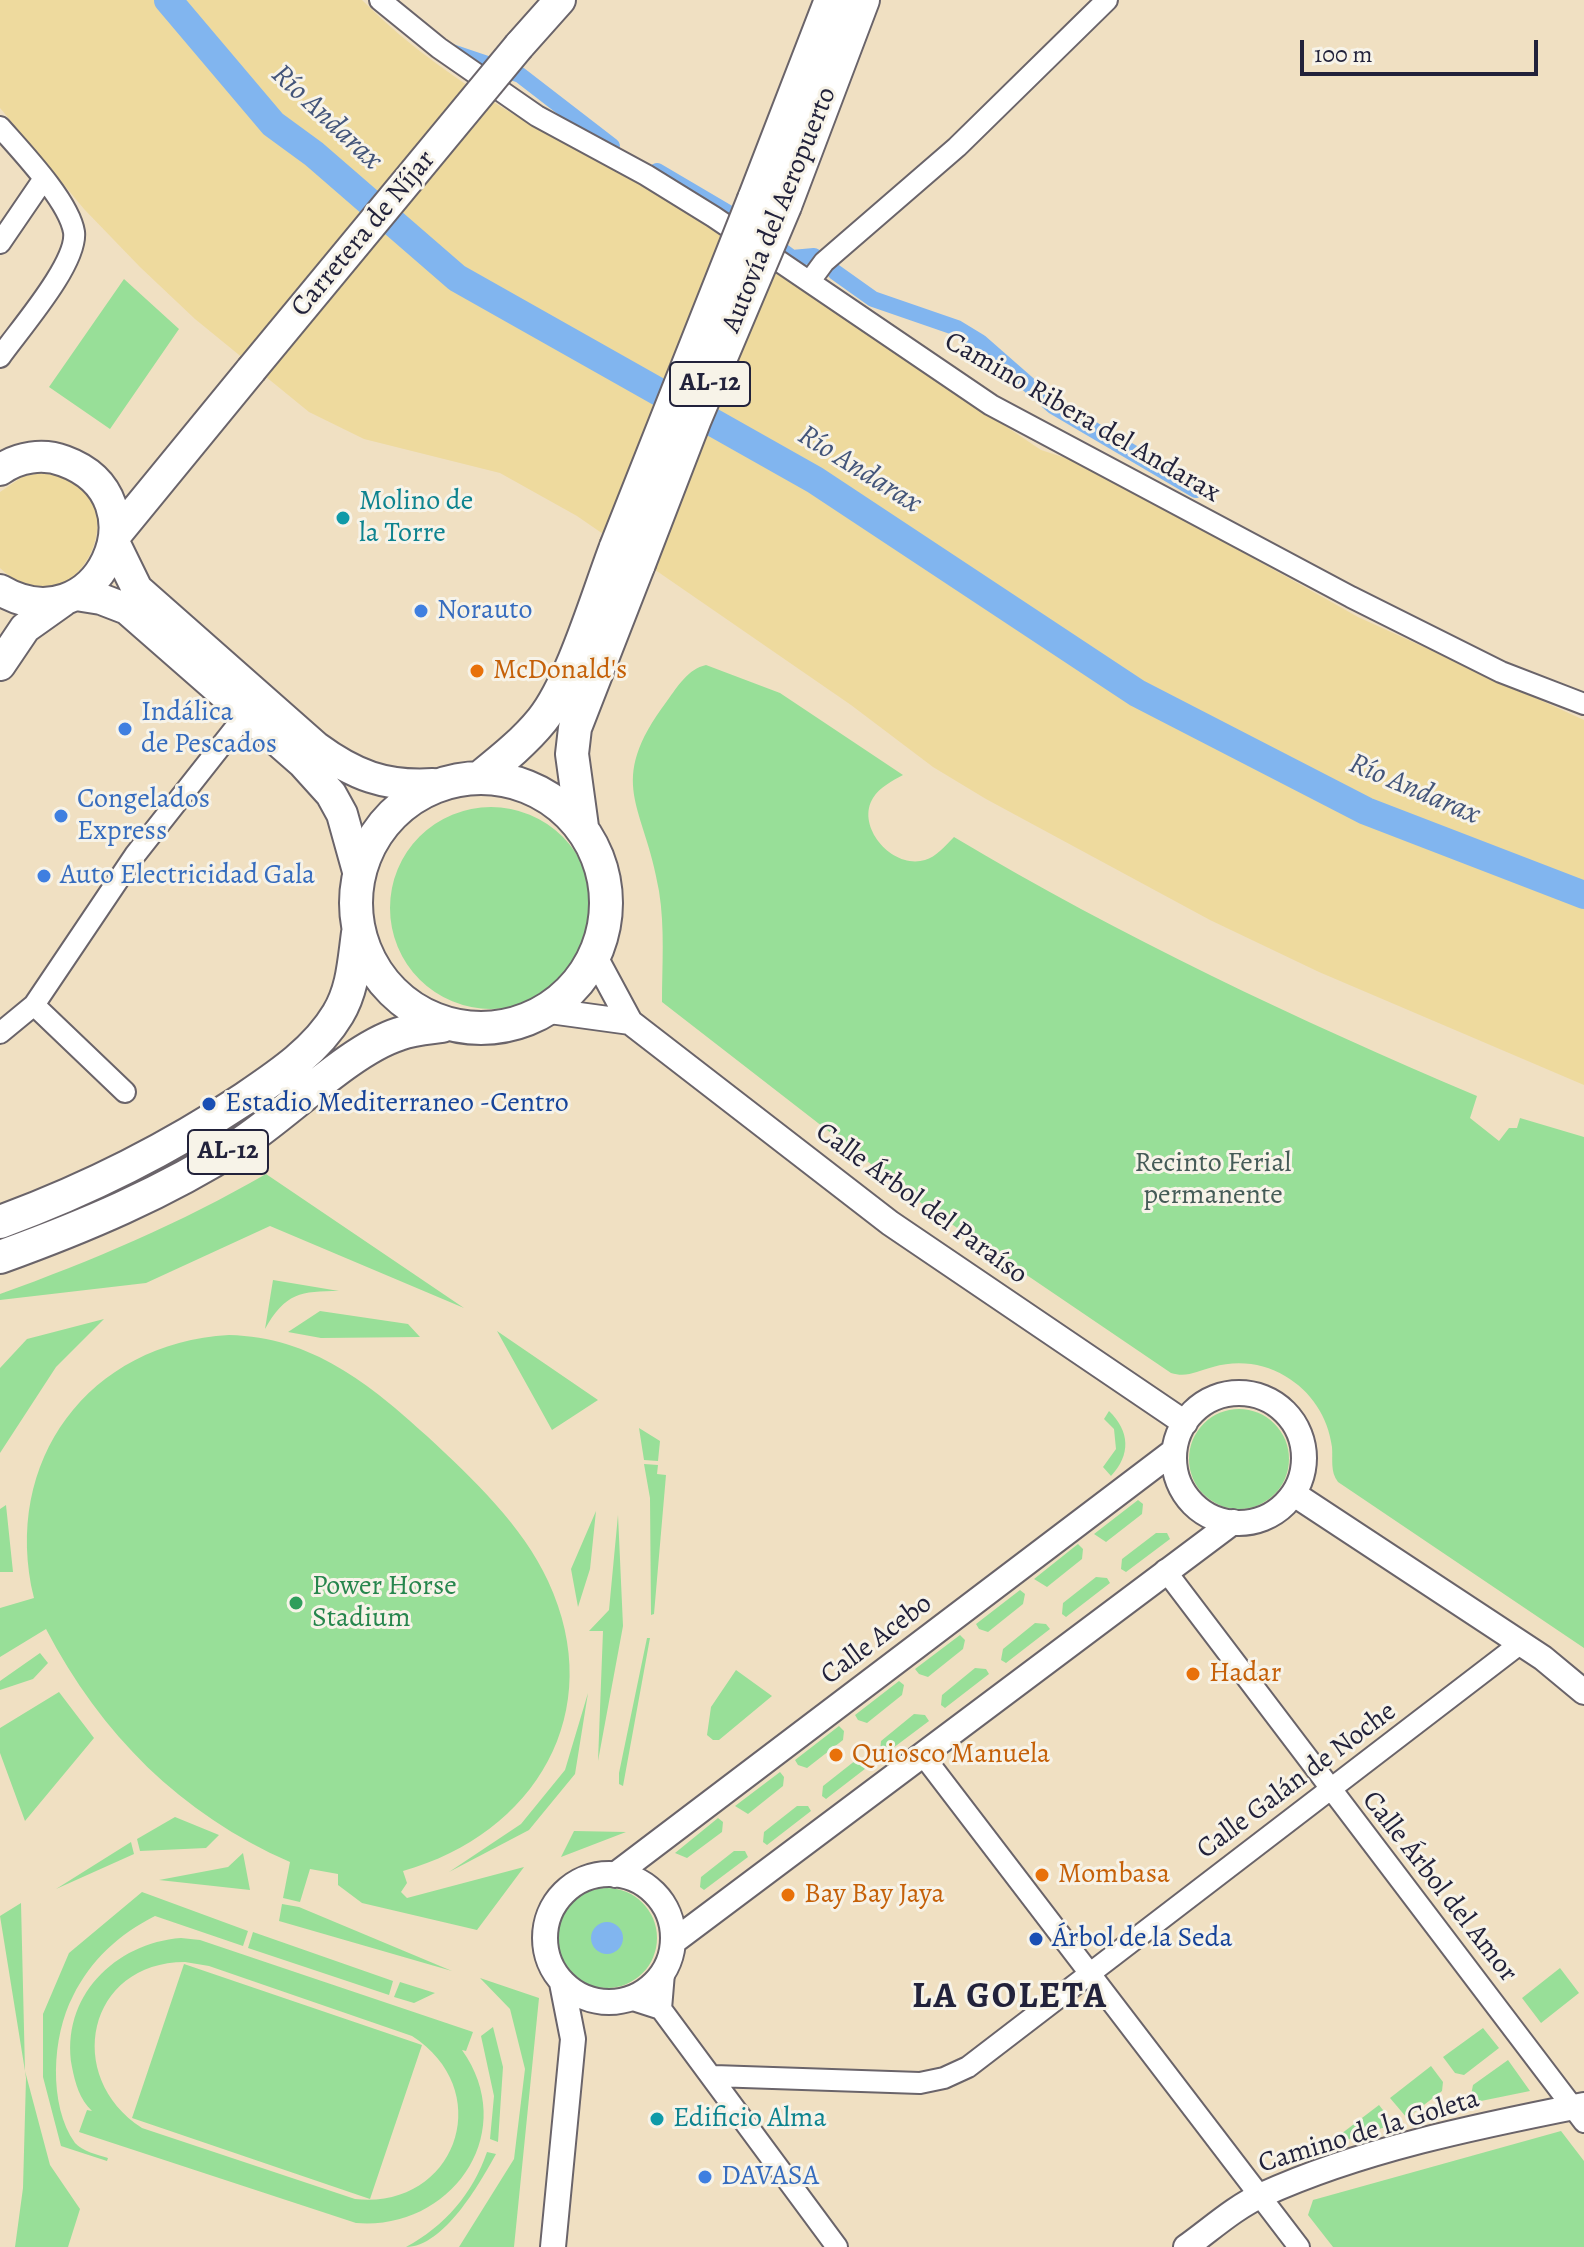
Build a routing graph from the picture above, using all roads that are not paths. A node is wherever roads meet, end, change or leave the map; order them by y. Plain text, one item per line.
1 (380, 0) edge
2 (560, 0) edge
3 (831, 0) edge
4 (863, 0) edge
5 (1107, 0) edge
6 (0, 127) edge
7 (43, 180) junction
8 (769, 202) junction
9 (0, 243) edge
10 (810, 281) junction
11 (0, 357) edge
12 (3, 465) edge
13 (170, 470) junction
14 (97, 481) junction
15 (115, 539) junction
16 (628, 556) junction
17 (0, 590) edge
18 (70, 598) junction
19 (0, 612) edge
20 (1, 662) edge
21 (1584, 704) edge
22 (236, 727) dead end
23 (483, 775) junction
24 (433, 784) junction
25 (582, 827) junction
26 (359, 875) junction
27 (358, 930) junction
28 (595, 957) junction
29 (34, 1005) junction
30 (550, 1011) junction
31 (630, 1022) junction
32 (442, 1026) junction
33 (0, 1033) edge
34 (125, 1092) dead end
35 (0, 1222) edge
36 (0, 1257) edge
37 (1185, 1423) junction
38 (1174, 1451) junction
39 (1294, 1494) junction
40 (1233, 1522) junction
41 (1165, 1570) junction
42 (1521, 1643) junction
43 (1584, 1692) edge
44 (922, 1754) junction
45 (1331, 1792) junction
46 (615, 1875) junction
47 (673, 1942) junction
48 (664, 1973) junction
49 (1089, 1974) junction
50 (562, 1983) junction
51 (618, 2001) junction
52 (661, 2009) junction
53 (573, 2039) junction
54 (714, 2076) junction
55 (1580, 2111) edge
56 (1259, 2196) junction
57 (553, 2247) edge
58 (837, 2247) edge
59 (1186, 2247) edge
60 (1299, 2247) edge

1 - 10 street, Camino Ribera del Andarax
2 - 13 main road, Carretera de Níjar, bridge
3 - 8 highway, Autovía del Aeropuerto / AL-12
4 - 8 highway, Autovía del Aeropuerto / AL-12
5 - 10 street
6 - 7 street
7 - 9 street
7 - 11 street
8 - 16 highway, Autovía del Aeropuerto / AL-12, bridge
10 - 21 street, Camino Ribera del Andarax
12 - 14 main road
13 - 14 main road
13 - 15 main road, Carretera de Níjar
14 - 15 main road
15 - 18 main road, Carretera de Níjar
15 - 24 main road
16 - 23 highway, Autovía del Aeropuerto / AL-12
16 - 25 highway, Autovía del Aeropuerto / AL-12
17 - 18 main road
18 - 20 main road
18 - 26 main road
19 - 20 main road
22 - 29 street
23 - 24 highway, AL-12
23 - 25 highway, AL-12
24 - 26 highway, AL-12
25 - 28 highway, AL-12
26 - 27 highway, AL-12
27 - 32 highway, AL-12
27 - 35 highway, AL-12
28 - 30 highway, AL-12
28 - 31 street
29 - 33 street
29 - 34 street
30 - 31 street
30 - 32 highway, AL-12
31 - 37 street, Calle Árbol del Paraíso
32 - 36 highway, AL-12
37 - 38 street
37 - 39 street
38 - 40 street
38 - 46 street, Calle Acebo
39 - 40 street
39 - 42 street
40 - 41 street
41 - 44 street
41 - 45 street, Calle Árbol del Amor
42 - 43 street
42 - 45 street, Calle Galán de Noche
44 - 47 street
44 - 49 street
45 - 49 street, Calle Galán de Noche
45 - 55 street, Calle Árbol del Amor
46 - 47 street
46 - 50 street
47 - 48 street
48 - 51 street
48 - 52 street
49 - 54 street, Calle Galán de Noche
49 - 56 street
50 - 51 street
50 - 53 street
51 - 52 street
51 - 53 street
52 - 54 street
53 - 57 street
54 - 58 street
55 - 56 street, Camino de la Goleta
56 - 59 street, Camino de la Goleta
56 - 60 street

